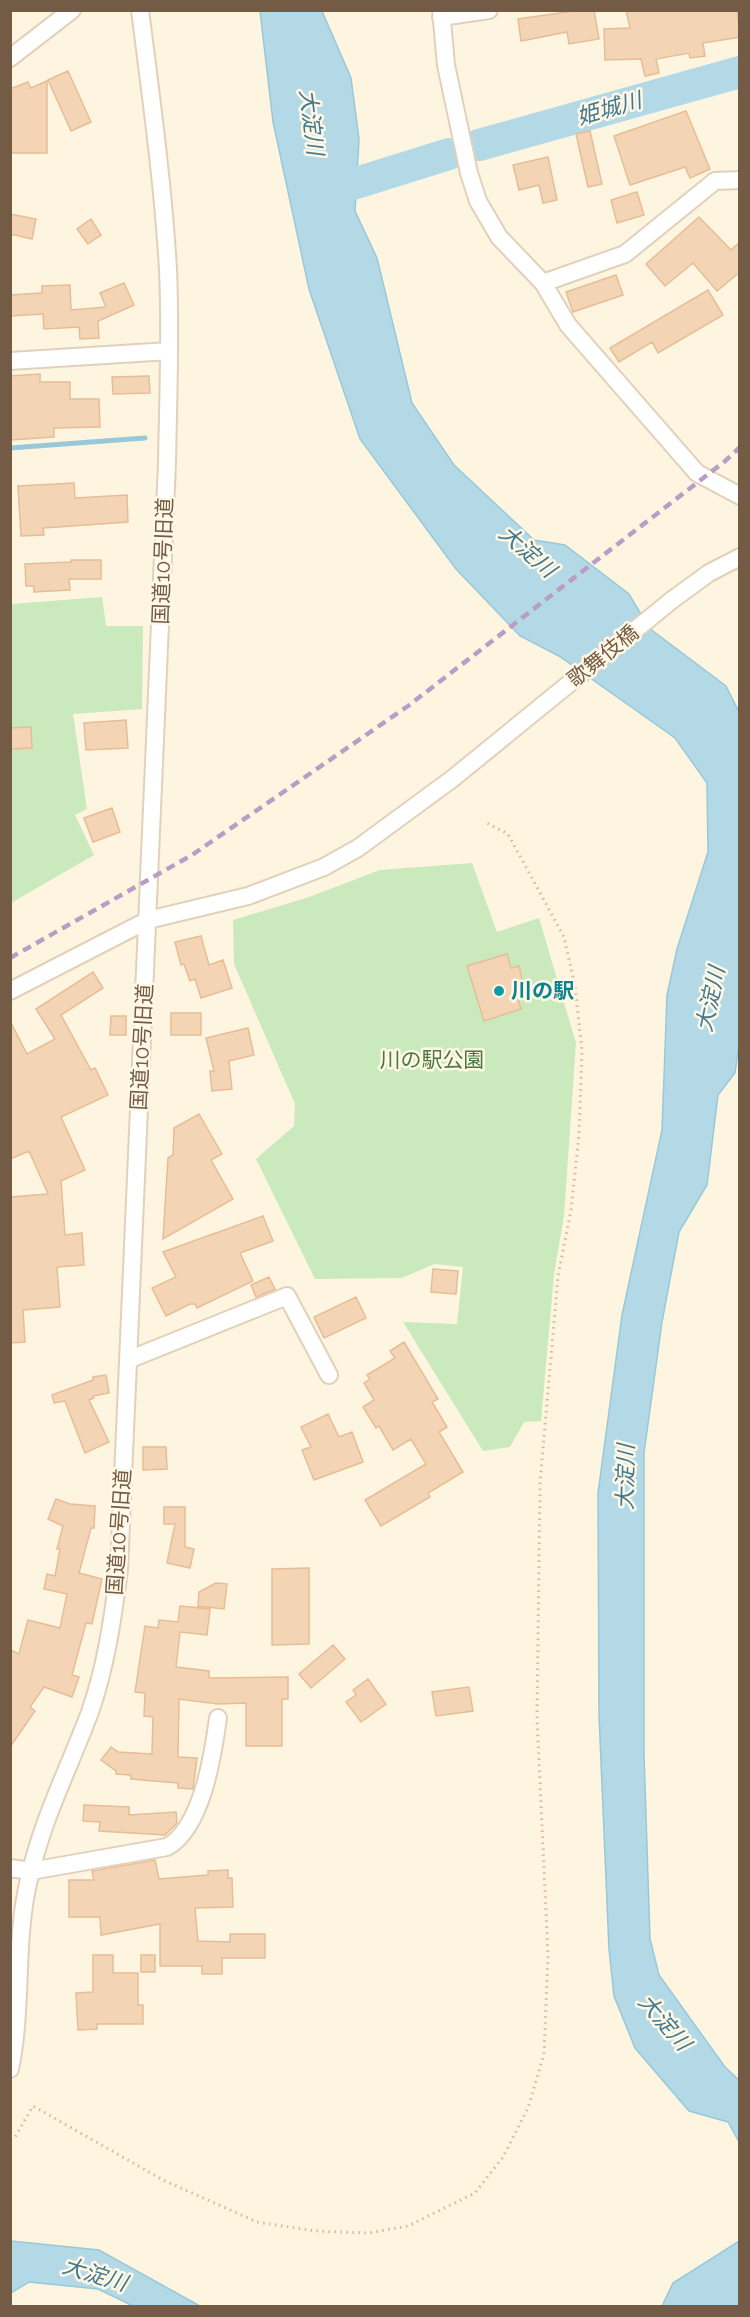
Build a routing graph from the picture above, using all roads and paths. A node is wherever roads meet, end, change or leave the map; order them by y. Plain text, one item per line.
1 (72, 10) edge
2 (140, 10) edge
3 (489, 10) edge
4 (441, 14) edge
5 (10, 58) edge
6 (740, 180) edge
7 (543, 283) junction
8 (169, 351) junction
9 (10, 361) edge
10 (740, 496) edge
11 (740, 557) edge
12 (485, 822) dead end
13 (148, 920) junction
14 (10, 991) edge
15 (128, 1360) junction
16 (328, 1374) dead end
17 (218, 1718) dead end
18 (10, 1868) edge
19 (31, 1871) junction
20 (10, 2069) edge
21 (10, 2135) edge

1 - 5 street
2 - 8 street, 国道10号旧道
3 - 4 street
4 - 7 street
6 - 7 street
7 - 10 street
8 - 9 street
8 - 13 street, 国道10号旧道
11 - 13 street, 歌舞伎橋
12 - 21 path
13 - 14 street, 歌舞伎橋
13 - 15 street, 国道10号旧道
15 - 16 street
15 - 19 street, 国道10号旧道
17 - 19 street
18 - 19 street
19 - 20 street, 国道10号旧道

